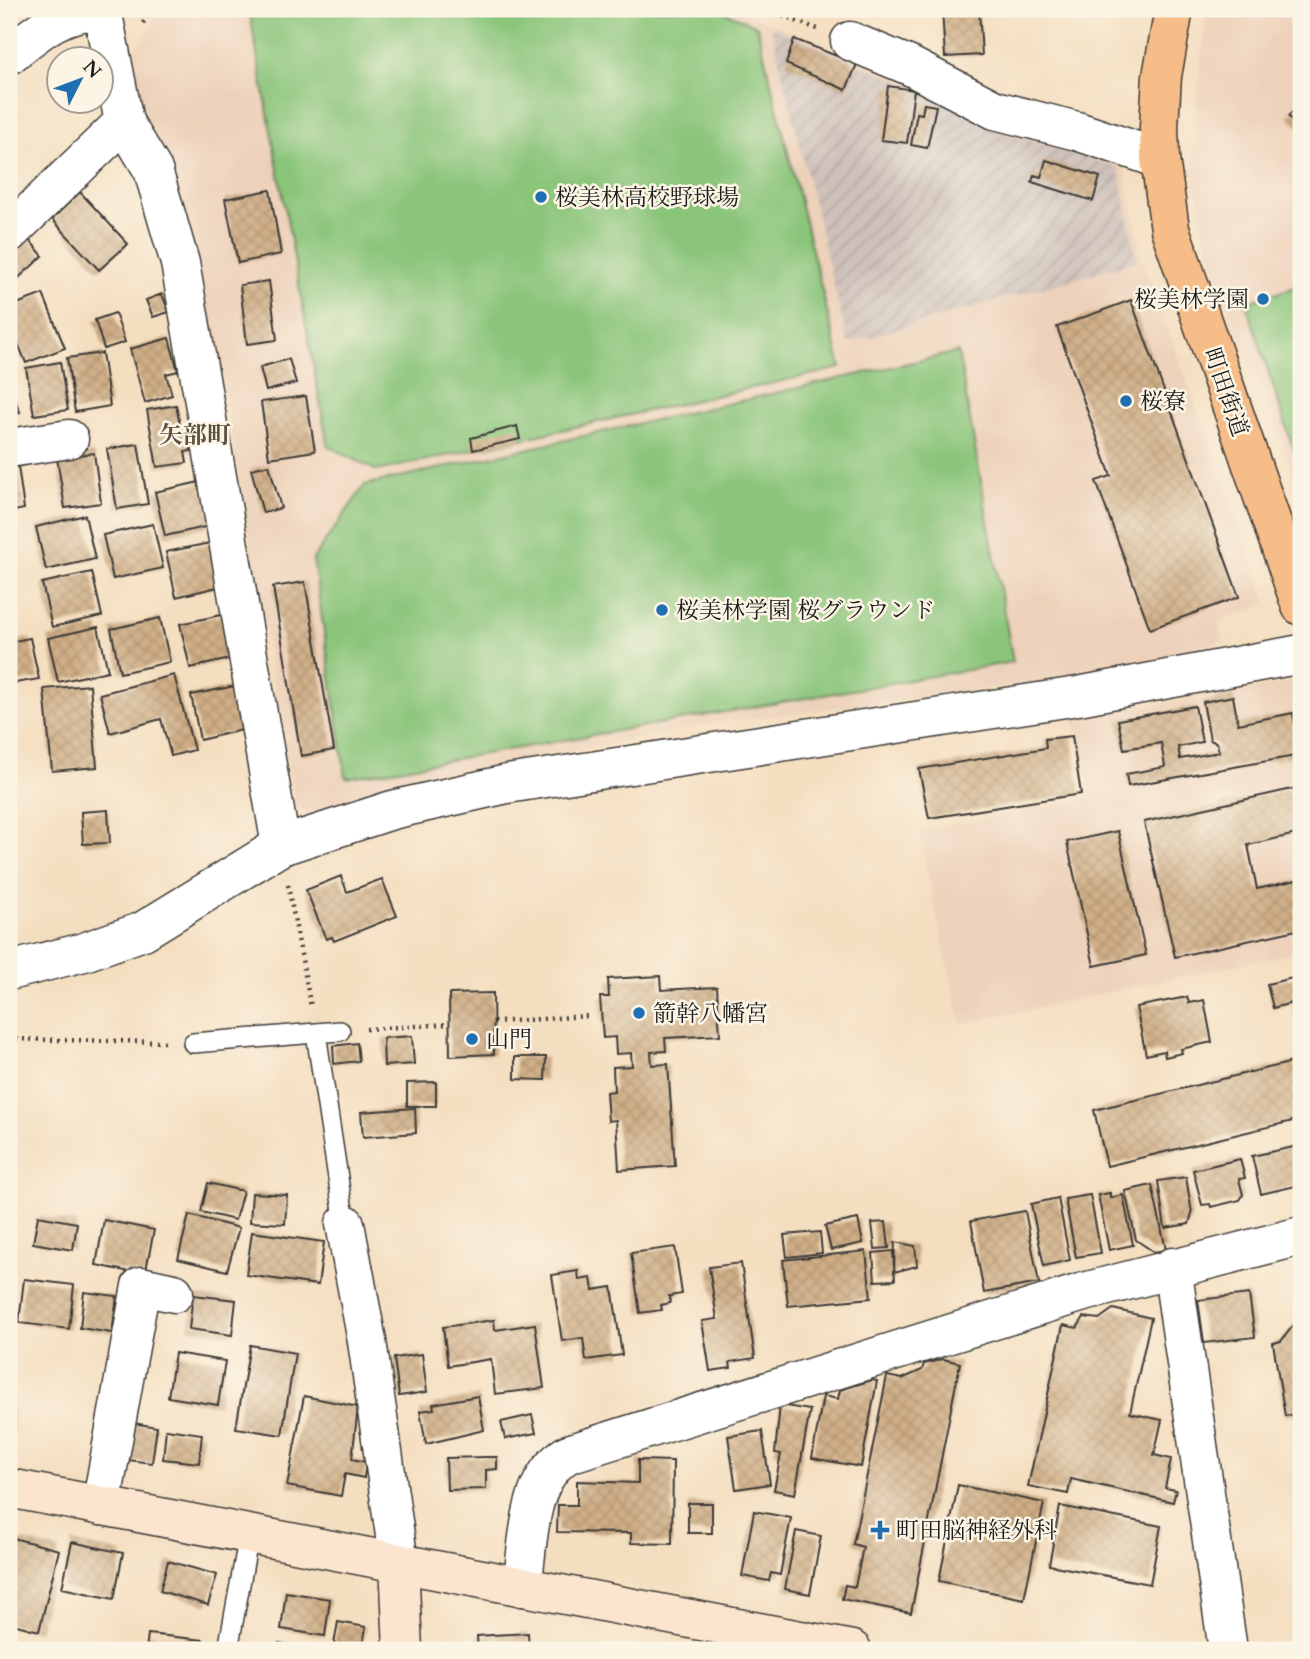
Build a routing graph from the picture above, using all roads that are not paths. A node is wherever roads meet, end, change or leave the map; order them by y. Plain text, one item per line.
1 (102, 9) edge
2 (1174, 9) edge
3 (850, 41) road end
4 (9, 55) edge
5 (124, 122) junction
6 (1160, 159) junction
7 (9, 233) edge
8 (69, 439) dead end
9 (9, 448) edge
10 (1301, 606) edge
11 (1301, 654) edge
12 (281, 846) junction
13 (9, 971) edge
14 (348, 1030) road end
15 (316, 1033) junction
16 (193, 1043) road end
17 (345, 1224) joint
18 (1301, 1236) edge
19 (1172, 1267) junction
20 (146, 1287) dead end
21 (9, 1488) edge
22 (101, 1506) junction
23 (249, 1535) junction
24 (399, 1563) junction
25 (522, 1587) junction
26 (228, 1650) edge
27 (403, 1650) edge
28 (852, 1650) edge
29 (1228, 1650) edge

1 - 4 street
1 - 5 street
2 - 6 main road, 町田街道
3 - 6 street
5 - 7 street
5 - 12 street
6 - 10 main road, 町田街道
8 - 9 street
11 - 12 street
12 - 13 street
14 - 15 lane
15 - 16 lane
15 - 17 lane
17 - 24 street
18 - 19 street
19 - 25 street
19 - 29 street
20 - 22 street
21 - 22 street
22 - 23 street
23 - 24 street
23 - 26 lane
24 - 25 street
24 - 27 street
25 - 28 street

